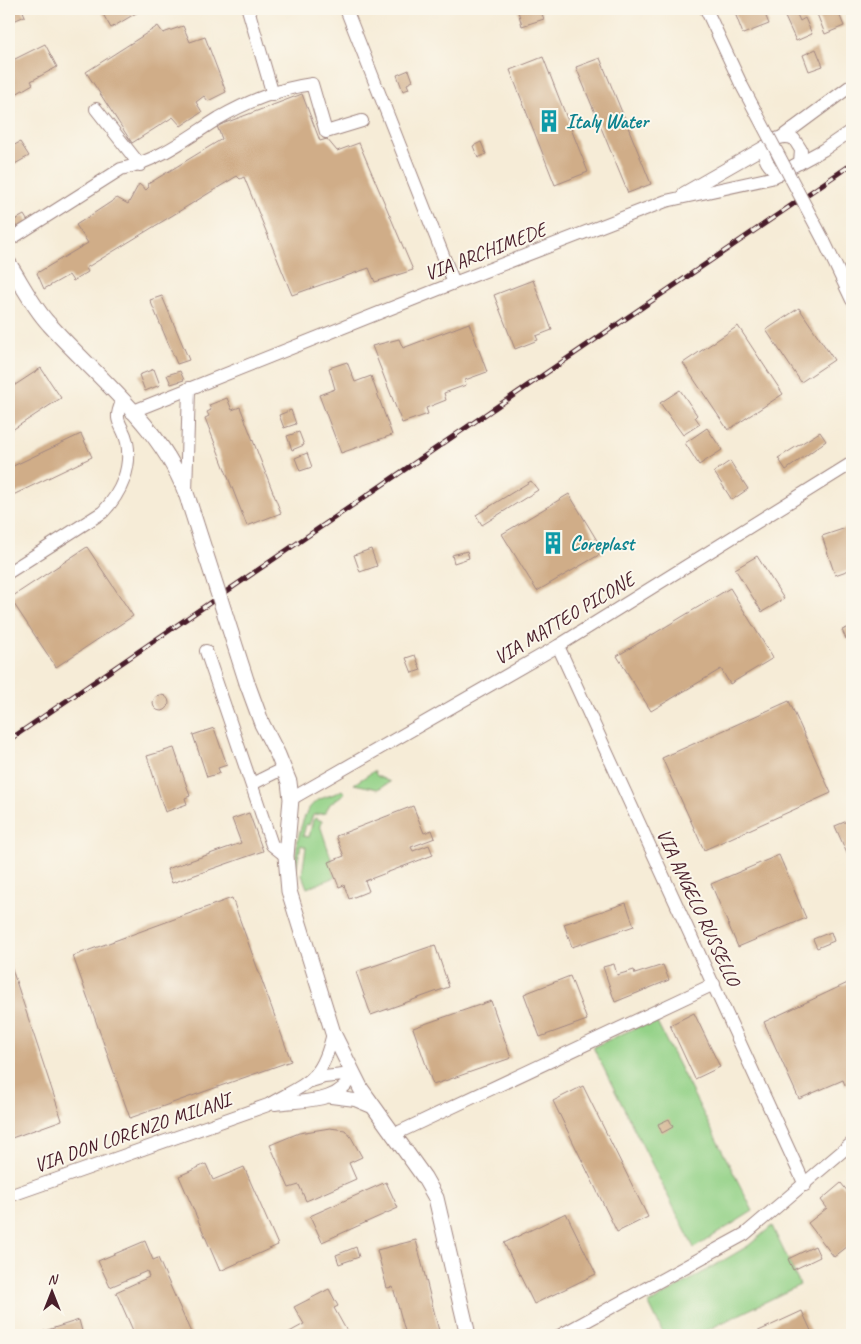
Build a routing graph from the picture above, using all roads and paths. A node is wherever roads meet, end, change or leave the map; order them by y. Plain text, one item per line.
1 (248, 9) edge
2 (346, 9) edge
3 (706, 9) edge
4 (852, 85) edge
5 (272, 95) junction
6 (96, 109) dead end
7 (362, 121) dead end
8 (852, 130) edge
9 (792, 137) junction
10 (766, 146) junction
11 (818, 153) junction
12 (800, 163) junction
13 (140, 165) junction
14 (780, 174) junction
15 (666, 202) junction
16 (9, 240) edge
17 (9, 264) edge
18 (454, 283) junction
19 (852, 300) edge
20 (189, 388) junction
21 (127, 407) junction
22 (852, 463) edge
23 (188, 497) junction
24 (9, 572) edge
25 (558, 646) junction
26 (206, 651) dead end
27 (284, 768) junction
28 (252, 784) junction
29 (292, 799) junction
30 (286, 856) junction
31 (714, 984) junction
32 (333, 1033) junction
33 (353, 1074) junction
34 (308, 1082) junction
35 (326, 1097) junction
36 (268, 1105) junction
37 (374, 1108) junction
38 (395, 1134) junction
39 (852, 1143) edge
40 (805, 1185) junction
41 (9, 1196) edge
42 (468, 1335) edge
43 (561, 1335) edge

1 - 5 street
2 - 18 street
3 - 19 street, bridge
4 - 9 street
5 - 7 street
5 - 13 street
6 - 13 street
8 - 11 street, VIA ARCHIMEDE
9 - 10 street
9 - 11 street
9 - 12 street
10 - 14 street
10 - 15 street
11 - 12 street, VIA ARCHIMEDE
12 - 14 street, VIA ARCHIMEDE
13 - 16 street
14 - 15 street, VIA ARCHIMEDE
15 - 18 street, VIA ARCHIMEDE
17 - 21 street
18 - 20 street, VIA ARCHIMEDE
20 - 21 street, VIA ARCHIMEDE
20 - 23 street
21 - 23 street
21 - 24 street
22 - 25 street, VIA MATTEO PICONE
23 - 27 street, bridge
25 - 29 street, VIA MATTEO PICONE
25 - 31 street, VIA ANGELO RUSSELLO
26 - 28 street
27 - 28 street
27 - 29 street
28 - 30 street
29 - 30 street
30 - 32 street
31 - 38 street
31 - 40 street, VIA ANGELO RUSSELLO
32 - 33 street
32 - 34 street
33 - 34 street
33 - 35 street
33 - 37 street
34 - 36 street
35 - 36 street
35 - 37 street
36 - 41 street, VIA DON LORENZO MILANI
37 - 38 street
38 - 42 street
39 - 40 street
40 - 43 street

